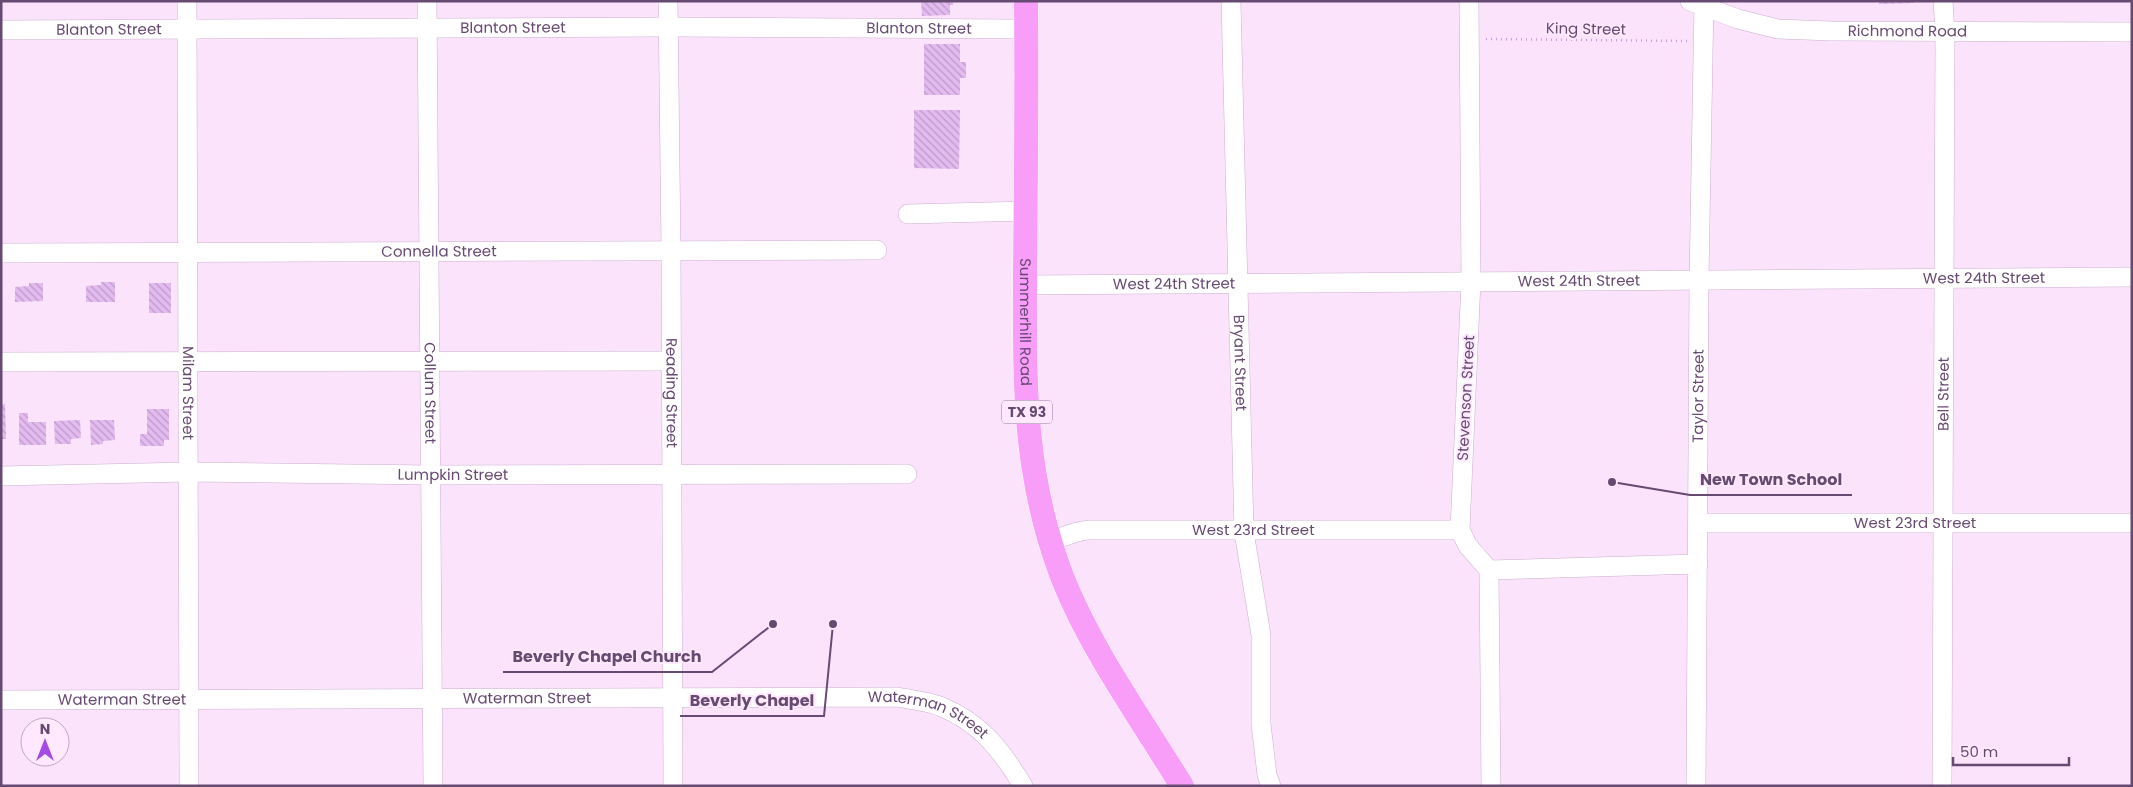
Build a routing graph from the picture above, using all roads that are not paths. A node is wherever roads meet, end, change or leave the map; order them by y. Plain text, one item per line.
1 (187, 1) edge
2 (427, 1) edge
3 (668, 1) edge
4 (1026, 1) edge
5 (1231, 1) edge
6 (1469, 1) edge
7 (1943, 1) edge
8 (1699, 3) edge
9 (668, 27) junction
10 (427, 28) junction
11 (1026, 29) junction
12 (1, 30) edge
13 (187, 30) junction
14 (1945, 32) junction
15 (2132, 32) edge
16 (1026, 211) junction
17 (908, 214) dead end
18 (671, 250) junction
19 (877, 250) dead end
20 (428, 251) junction
21 (189, 252) junction
22 (1, 253) edge
23 (2132, 277) edge
24 (1944, 278) junction
25 (1699, 280) junction
26 (1471, 281) junction
27 (1237, 283) junction
28 (1025, 285) junction
29 (429, 361) junction
30 (671, 361) junction
31 (1, 362) edge
32 (188, 362) junction
33 (188, 472) junction
34 (671, 474) junction
35 (906, 474) dead end
36 (431, 475) junction
37 (1, 476) edge
38 (1699, 523) junction
39 (1942, 523) junction
40 (2132, 523) edge
41 (1460, 530) junction
42 (1244, 532) junction
43 (1050, 541) junction
44 (1698, 564) junction
45 (1489, 570) junction
46 (432, 698) junction
47 (672, 698) junction
48 (1, 700) edge
49 (189, 700) junction
50 (1022, 784) edge
51 (189, 786) edge
52 (433, 786) edge
53 (672, 786) edge
54 (1182, 786) edge
55 (1271, 786) edge
56 (1491, 786) edge
57 (1696, 786) edge
58 (1942, 786) edge

1 - 13 street, Milam Street
2 - 10 street, Collum Street
3 - 9 street, Reading Street
4 - 11 main road, Summerhill Road / TX 93
5 - 27 street, Bryant Street
6 - 26 street, Stevenson Street
7 - 14 street, Bell Street
8 - 14 street, Richmond Road
8 - 25 street, Taylor Street
9 - 10 street, Blanton Street
9 - 11 street, Blanton Street
9 - 18 street, Reading Street
10 - 13 street, Blanton Street
10 - 20 street, Collum Street
11 - 16 main road, Summerhill Road / TX 93
12 - 13 street, Blanton Street
13 - 21 street, Milam Street
14 - 15 street, Richmond Road
14 - 24 street, Bell Street
16 - 17 street
16 - 28 main road, Summerhill Road / TX 93
18 - 19 street, Connella Street
18 - 20 street, Connella Street
18 - 30 street, Reading Street
20 - 21 street, Connella Street
20 - 29 street, Collum Street
21 - 22 street, Connella Street
21 - 32 street, Milam Street
23 - 24 street, West 24th Street
24 - 25 street, West 24th Street
24 - 39 street, Bell Street
25 - 26 street, West 24th Street
25 - 38 street, Taylor Street
26 - 27 street, West 24th Street
26 - 41 street, Stevenson Street
27 - 28 street, West 24th Street
27 - 42 street, Bryant Street
28 - 43 main road, Summerhill Road / TX 93
29 - 30 street
29 - 32 street
29 - 36 street, Collum Street
30 - 34 street, Reading Street
31 - 32 street
32 - 33 street, Milam Street
33 - 36 street, Lumpkin Street
33 - 37 street, Lumpkin Street
33 - 49 street, Milam Street
34 - 35 street, Lumpkin Street
34 - 36 street, Lumpkin Street
34 - 47 street, Reading Street
36 - 46 street, Collum Street
38 - 39 street, West 23rd Street
38 - 44 street, Taylor Street
39 - 40 street, West 23rd Street
39 - 58 street, Bell Street
41 - 42 street, West 23rd Street
41 - 45 street
42 - 43 street, West 23rd Street
42 - 55 street, Bryant Street
43 - 54 main road, Summerhill Road / TX 93
44 - 45 street
44 - 57 street, Taylor Street
45 - 56 street
46 - 47 street, Waterman Street
46 - 49 street, Waterman Street
46 - 52 street, Collum Street
47 - 50 street, Waterman Street
47 - 53 street, Reading Street
48 - 49 street, Waterman Street
49 - 51 street, Milam Street

